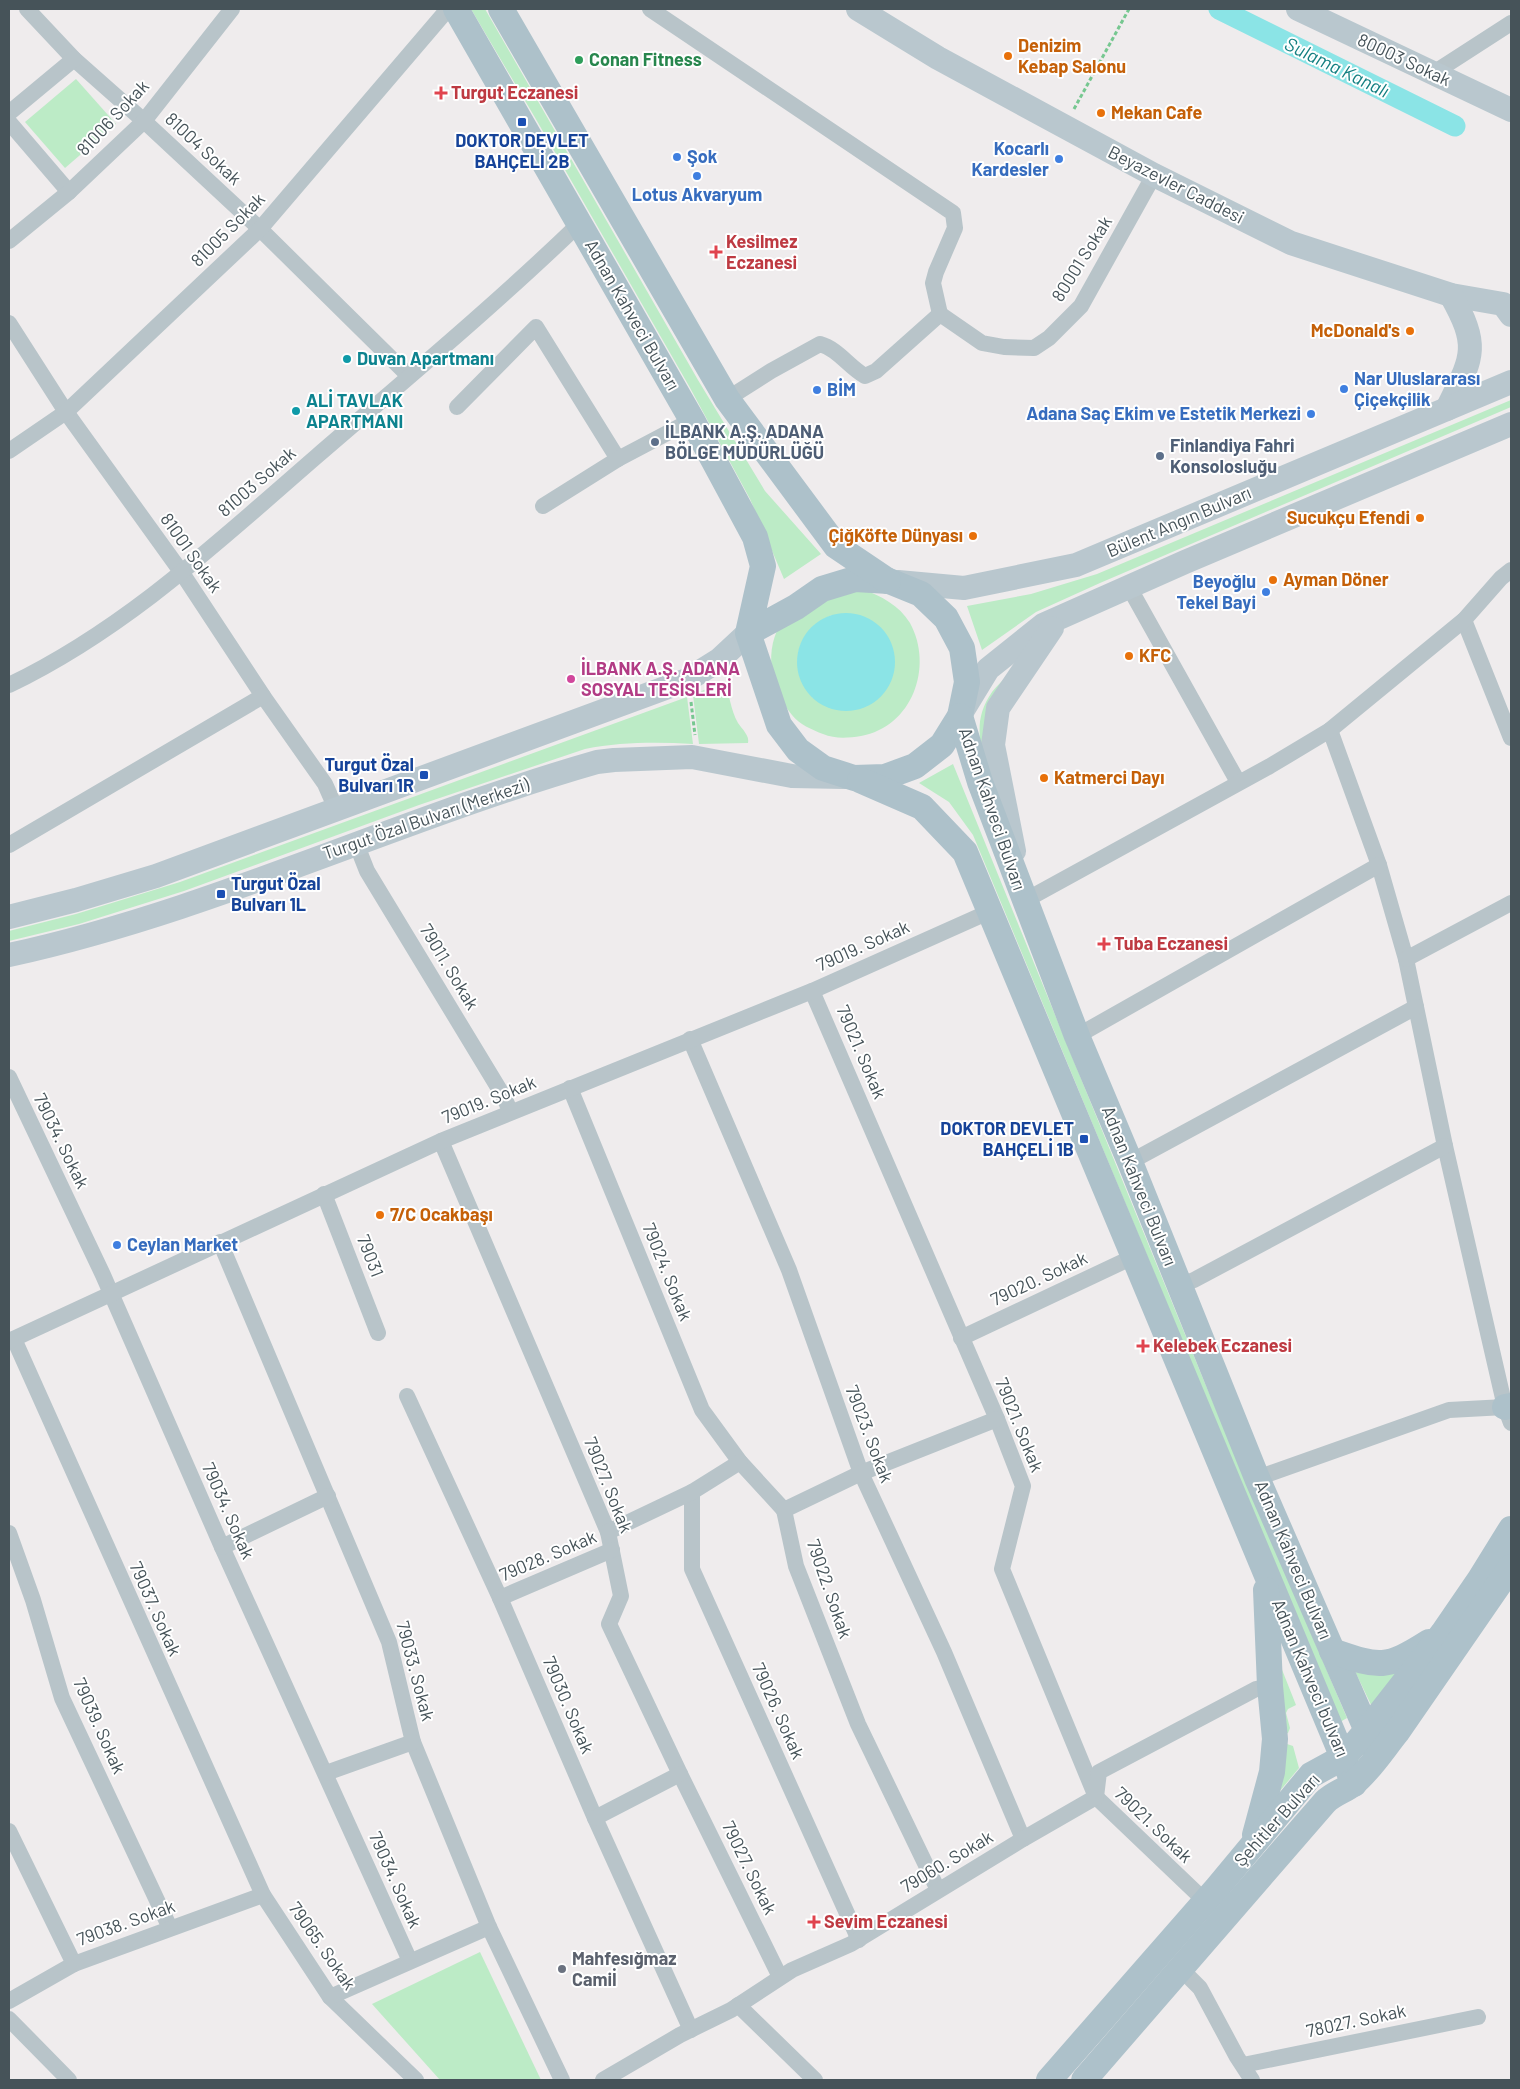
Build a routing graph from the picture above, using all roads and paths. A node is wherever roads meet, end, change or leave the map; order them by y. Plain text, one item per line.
1 (27, 9) edge
2 (232, 9) edge
3 (448, 9) edge
4 (456, 9) edge
5 (501, 9) edge
6 (650, 9) edge
7 (858, 9) edge
8 (1129, 9) edge
9 (1298, 9) edge
10 (1511, 23) edge
11 (74, 59) junction
12 (1432, 74) junction
13 (1511, 110) edge
14 (9, 113) edge
15 (144, 121) junction
16 (9, 122) edge
17 (1064, 126) junction
18 (1154, 175) junction
19 (69, 192) junction
20 (579, 224) junction
21 (260, 229) junction
22 (9, 240) edge
23 (1451, 295) junction
24 (1509, 308) edge
25 (940, 314) junction
26 (9, 323) edge
27 (409, 376) junction
28 (1511, 382) edge
29 (727, 399) junction
30 (457, 407) dead end
31 (1447, 409) junction
32 (66, 412) junction
33 (692, 420) junction
34 (1511, 424) edge
35 (9, 451) edge
36 (618, 459) junction
37 (543, 506) dead end
38 (1511, 570) edge
39 (182, 573) junction
40 (889, 581) junction
41 (1129, 587) junction
42 (1059, 618) junction
43 (1464, 620) junction
44 (748, 633) junction
45 (9, 685) edge
46 (263, 696) junction
47 (690, 696) dead end
48 (960, 716) junction
49 (1330, 730) junction
50 (1511, 738) edge
51 (696, 743) dead end
52 (854, 778) junction
53 (1238, 782) junction
54 (336, 809) junction
55 (356, 843) junction
56 (9, 845) edge
57 (1379, 865) junction
58 (1024, 901) junction
59 (1511, 903) edge
60 (991, 911) junction
61 (9, 917) edge
62 (9, 956) edge
63 (1406, 958) junction
64 (812, 991) junction
65 (1416, 1007) junction
66 (1077, 1036) junction
67 (690, 1039) junction
68 (9, 1077) edge
69 (570, 1088) junction
70 (510, 1111) junction
71 (441, 1141) junction
72 (1445, 1146) junction
73 (1130, 1162) junction
74 (324, 1194) junction
75 (220, 1242) junction
76 (1133, 1257) junction
77 (1180, 1285) junction
78 (111, 1294) junction
79 (378, 1333) dead end
80 (961, 1338) junction
81 (11, 1340) edge
82 (407, 1396) dead end
83 (1509, 1412) edge
84 (997, 1419) junction
85 (740, 1462) junction
86 (861, 1473) junction
87 (1257, 1478) junction
88 (692, 1492) junction
89 (328, 1496) junction
90 (784, 1510) junction
91 (1511, 1529) edge
92 (608, 1532) junction
93 (9, 1533) edge
94 (222, 1547) junction
95 (612, 1550) junction
96 (1511, 1567) edge
97 (1265, 1574) junction
98 (500, 1598) junction
99 (1443, 1632) junction
100 (1332, 1651) junction
101 (1270, 1686) junction
102 (1368, 1730) junction
103 (413, 1742) junction
104 (1378, 1756) junction
105 (1344, 1757) junction
106 (326, 1773) junction
107 (680, 1774) junction
108 (1354, 1784) junction
109 (1096, 1798) junction
110 (595, 1818) junction
111 (9, 1832) edge
112 (1023, 1839) junction
113 (1251, 1848) junction
114 (938, 1890) junction
115 (263, 1895) junction
116 (1205, 1902) junction
117 (489, 1927) junction
118 (170, 1928) junction
119 (858, 1940) junction
120 (410, 1961) junction
121 (74, 1964) junction
122 (1181, 1968) junction
123 (780, 1978) junction
124 (330, 1996) junction
125 (9, 2001) edge
126 (738, 2005) junction
127 (1478, 2016) dead end
128 (9, 2019) edge
129 (691, 2030) junction
130 (1243, 2065) junction
131 (69, 2080) edge
132 (416, 2080) edge
133 (562, 2080) edge
134 (603, 2080) edge
135 (815, 2080) edge
136 (1049, 2080) edge
137 (1084, 2080) edge
138 (1252, 2080) edge

1 - 11 street, 81004 Sokak
2 - 15 street, 81006 Sokak
3 - 21 street, 81005 Sokak
4 - 20 main road, Adnan Kahveci Bulvarı
5 - 29 main road
6 - 25 street
7 - 17 main road, Beyazevler Caddesi
8 - 17 path
9 - 12 main road, 80003 Sokak
10 - 12 street
11 - 14 street
11 - 15 street, 81004 Sokak
12 - 13 main road, 80003 Sokak
15 - 19 street, 81006 Sokak
15 - 21 street, 81004 Sokak
16 - 19 street
17 - 18 main road, Beyazevler Caddesi
18 - 23 main road, Beyazevler Caddesi
18 - 25 street, 80001 Sokak
19 - 22 street, 81006 Sokak
20 - 27 street, 81003 Sokak
20 - 33 main road, Adnan Kahveci Bulvarı
21 - 27 street, 81004 Sokak
21 - 32 street, 81005 Sokak
23 - 24 main road, Beyazevler Caddesi
23 - 31 main road
25 - 29 street
26 - 32 street, 81001 Sokak
27 - 39 street, 81003 Sokak
28 - 31 main road, Bülent Angın Bulvarı
29 - 40 main road
30 - 36 street
31 - 40 main road, Bülent Angın Bulvarı
32 - 35 street, 81005 Sokak
32 - 39 street, 81001 Sokak
33 - 36 street
33 - 44 main road, Adnan Kahveci Bulvarı
34 - 41 main road
36 - 37 street
38 - 43 street
39 - 45 street, 81003 Sokak
39 - 46 street, 81001 Sokak
40 - 44 main road
40 - 48 main road
41 - 42 main road
41 - 53 street
42 - 48 main road
42 - 58 main road
43 - 49 street
43 - 50 street
44 - 52 main road, Adnan Kahveci Bulvarı
44 - 54 main road
46 - 54 street, 81001 Sokak
46 - 56 street
47 - 51 path
48 - 52 main road
48 - 58 main road, Adnan Kahveci Bulvarı
49 - 53 street
49 - 57 street
52 - 55 main road, Turgut Özal Bulvarı (Merkezi)
52 - 60 main road, Adnan Kahveci Bulvarı
53 - 58 street
54 - 61 main road
55 - 62 main road, Turgut Özal Bulvarı (Merkezi)
55 - 70 street, 79011. Sokak
57 - 63 street
57 - 66 street
58 - 66 main road, Adnan Kahveci Bulvarı
59 - 63 street
60 - 64 street, 79019. Sokak
60 - 76 main road, Adnan Kahveci Bulvarı
63 - 65 street
64 - 67 street, 79019. Sokak
64 - 80 street, 79021. Sokak
65 - 72 street
65 - 73 street
66 - 73 main road, Adnan Kahveci Bulvarı
67 - 69 street, 79019. Sokak
67 - 86 street, 79023. Sokak
68 - 78 street, 79034. Sokak
69 - 70 street, 79019. Sokak
69 - 85 street, 79024. Sokak
70 - 71 street, 79019. Sokak
71 - 74 street, 79019. Sokak
71 - 92 street, 79027. Sokak
72 - 77 street
72 - 83 street
73 - 77 main road, Adnan Kahveci Bulvarı
74 - 75 street, 79019. Sokak
74 - 79 street, 79031
75 - 78 street, 79019. Sokak
75 - 89 street, 79033. Sokak
76 - 80 street, 79020. Sokak
76 - 97 main road, Adnan Kahveci Bulvarı
77 - 87 main road, Adnan Kahveci Bulvarı
78 - 81 street, 79019. Sokak
78 - 94 street, 79034. Sokak
80 - 84 street, 79021. Sokak
81 - 115 street, 79037. Sokak
82 - 98 street, 79030. Sokak
83 - 87 street
84 - 86 street
84 - 109 street, 79021. Sokak
85 - 88 street
85 - 90 street, 79024. Sokak
86 - 90 street
86 - 112 street, 79023. Sokak
87 - 100 main road, Adnan Kahveci Bulvarı
88 - 92 street
88 - 119 street, 79026. Sokak
89 - 94 street
89 - 103 street, 79033. Sokak
90 - 114 street, 79022. Sokak
91 - 99 main road, Şehitler Bulvarı
92 - 95 street, 79027. Sokak
93 - 118 street, 79039. Sokak
94 - 106 street, 79034. Sokak
95 - 98 street, 79028. Sokak
95 - 107 street, 79027. Sokak
96 - 104 main road, Şehitler Bulvarı
97 - 101 main road
97 - 105 main road, Adnan Kahveci bulvarı
98 - 110 street, 79030. Sokak
99 - 100 main road
99 - 102 main road, Şehitler Bulvarı
100 - 102 main road, Adnan Kahveci bulvarı
101 - 109 street
101 - 113 main road
102 - 104 main road, Adnan Kahveci bulvarı
102 - 105 main road, Şehitler Bulvarı
103 - 106 street
103 - 117 street, 79033. Sokak
104 - 108 main road, Şehitler Bulvarı
105 - 108 main road, Adnan Kahveci bulvarı
105 - 113 main road, Şehitler Bulvarı
106 - 120 street, 79034. Sokak
107 - 110 street
107 - 123 street, 79027. Sokak
108 - 122 main road, Şehitler Bulvarı
109 - 112 street, 79060. Sokak
109 - 116 street, 79021. Sokak
110 - 129 street, 79030. Sokak
111 - 121 street
112 - 114 street, 79060. Sokak
113 - 116 main road, Şehitler Bulvarı
114 - 119 street, 79060. Sokak
115 - 118 street, 79038. Sokak
115 - 124 street, 79065. Sokak
116 - 136 main road, Şehitler Bulvarı
117 - 120 street
117 - 133 street, 79033. Sokak
118 - 121 street, 79038. Sokak
119 - 123 street, 79060. Sokak
120 - 124 street
121 - 125 street, 79038. Sokak
122 - 130 street
122 - 137 main road, Şehitler Bulvarı
123 - 126 street, 79060. Sokak
124 - 132 street, 79065. Sokak
126 - 129 street, 79060. Sokak
126 - 135 street
127 - 130 street, 78027. Sokak
128 - 131 street
129 - 134 street, 79060. Sokak
130 - 138 street

